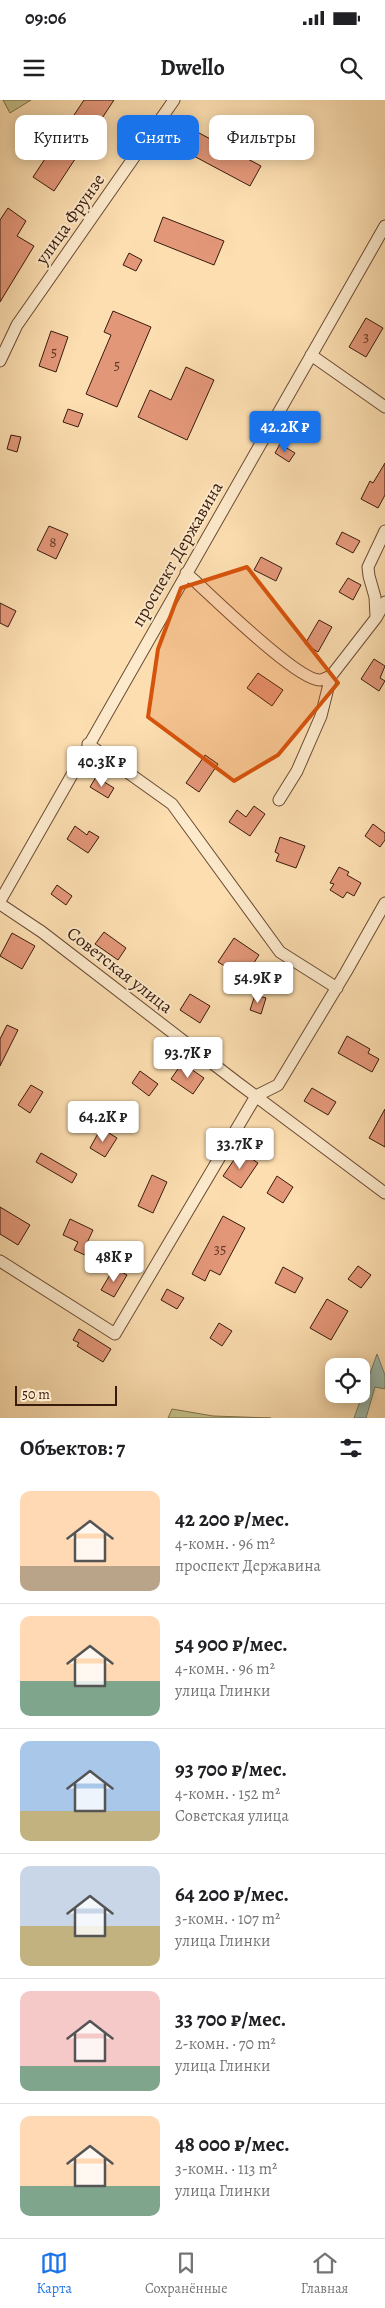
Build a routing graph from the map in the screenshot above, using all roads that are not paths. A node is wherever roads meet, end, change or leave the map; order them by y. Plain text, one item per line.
1 (174, 100) edge
2 (385, 226) edge
3 (312, 355) junction
4 (0, 361) edge
5 (385, 407) edge
6 (385, 531) edge
7 (186, 574) junction
8 (385, 602) edge
9 (376, 618) junction
10 (331, 676) junction
11 (88, 744) junction
12 (279, 800) dead end
13 (0, 902) edge
14 (385, 902) edge
15 (336, 988) junction
16 (256, 1096) junction
17 (385, 1192) edge
18 (0, 1261) edge

1 - 4 street, улица Фрунзе
2 - 3 street, проспект Державина
3 - 5 street
3 - 7 street, проспект Державина
6 - 9 street
7 - 10 street
7 - 11 street, проспект Державина
8 - 9 street
9 - 10 street
10 - 12 street
11 - 13 street, проспект Державина
11 - 15 street
13 - 16 street, Советская улица
14 - 15 street
15 - 16 street
16 - 17 street, Советская улица
16 - 18 street

